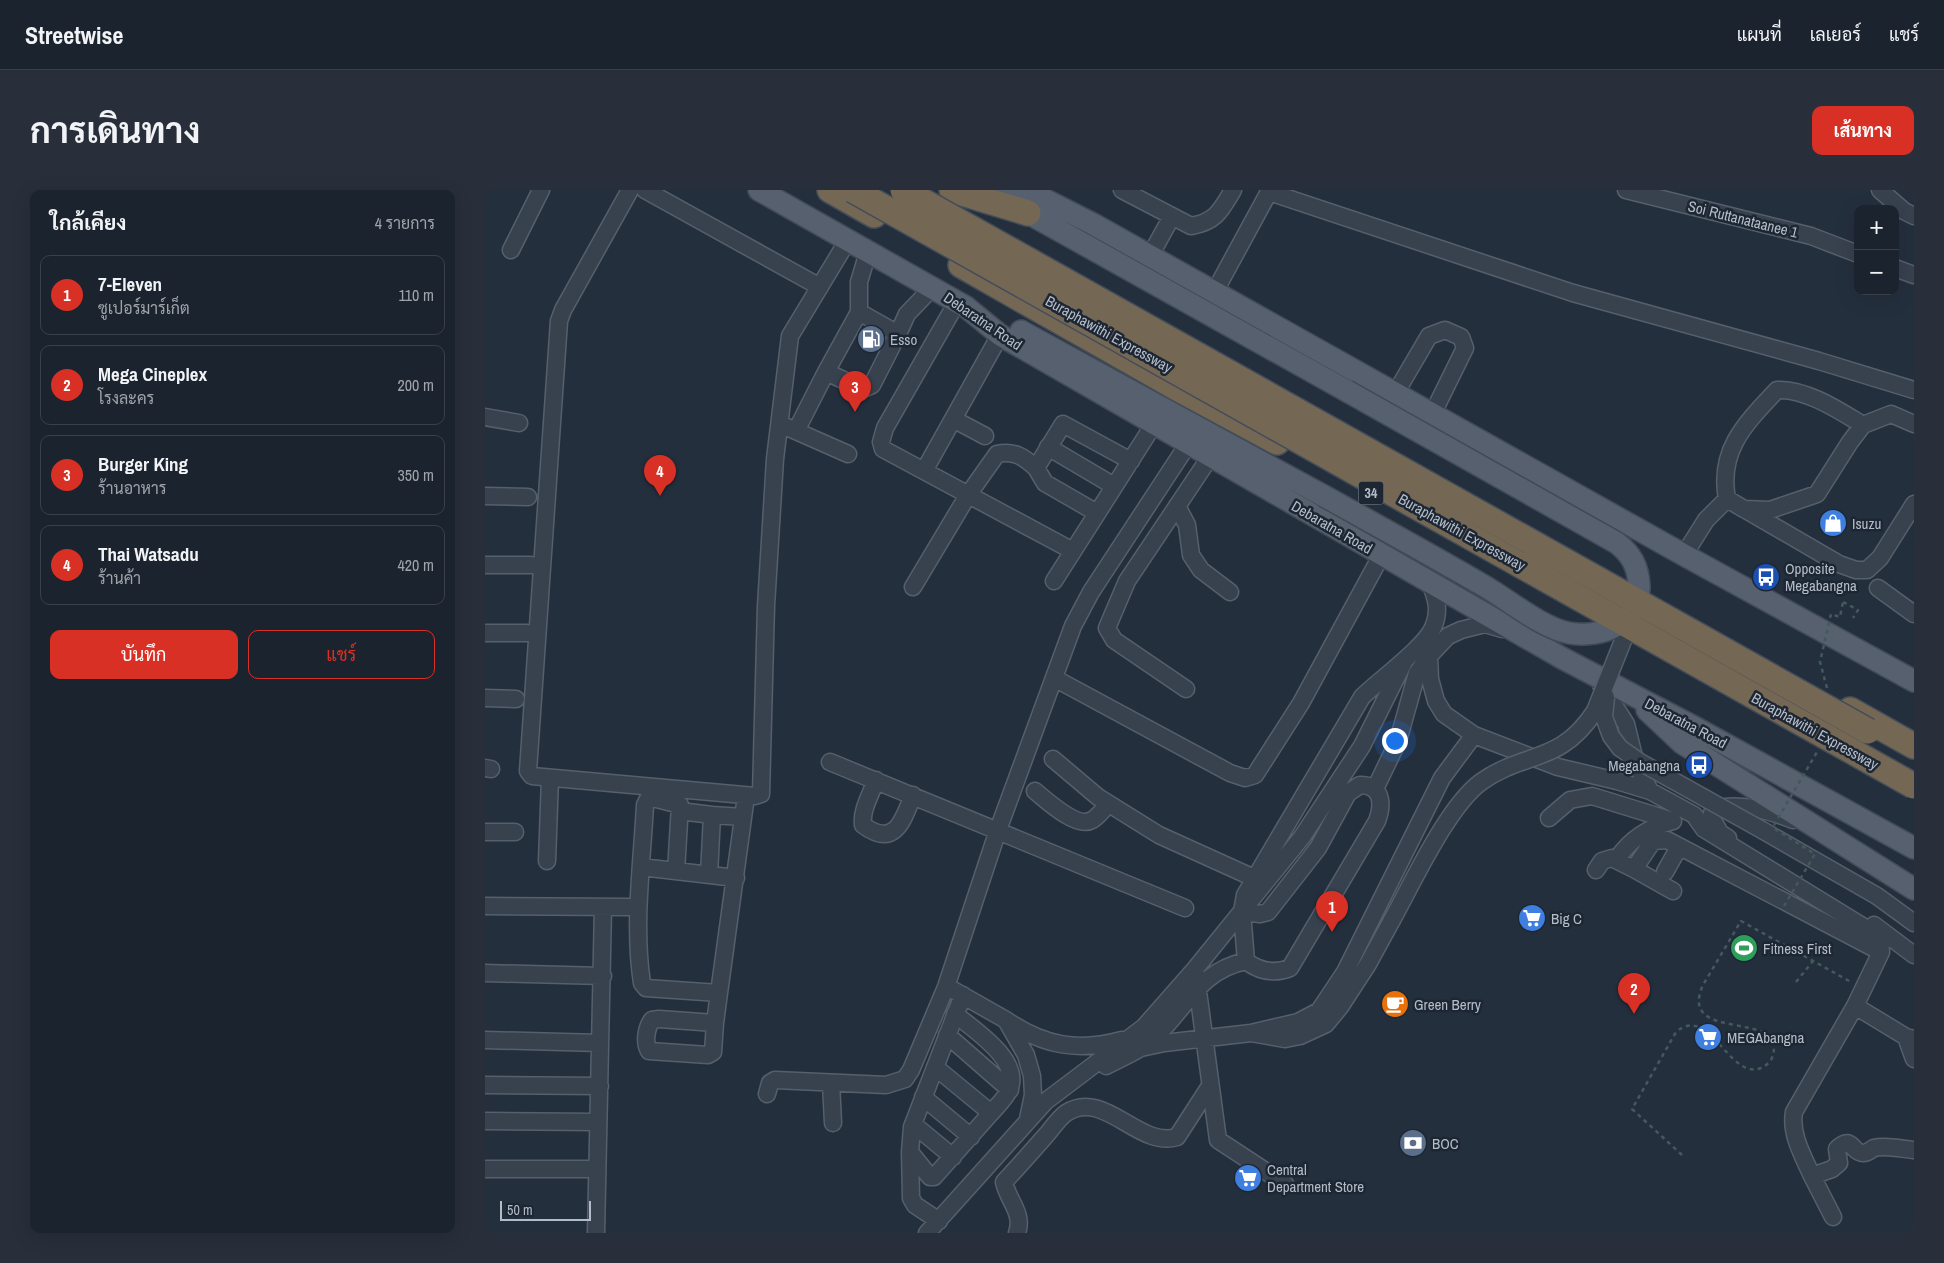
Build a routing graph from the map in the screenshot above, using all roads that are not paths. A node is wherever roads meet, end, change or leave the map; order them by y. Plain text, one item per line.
1 (541, 190) edge
2 (630, 190) edge
3 (645, 190) edge
4 (759, 190) edge
5 (830, 190) edge
6 (853, 190) edge
7 (903, 190) edge
8 (926, 190) edge
9 (952, 190) edge
10 (997, 190) edge
11 (1122, 190) edge
12 (1233, 190) edge
13 (1626, 190) edge
14 (1879, 190) edge
15 (1269, 191) edge
16 (1027, 201) edge
17 (1911, 209) edge
18 (1171, 218) junction
19 (848, 240) junction
20 (511, 250) dead end
21 (868, 252) junction
22 (1854, 252) edge
23 (1150, 256) junction
24 (1899, 269) edge
25 (1914, 275) edge
26 (820, 287) junction
27 (932, 288) junction
28 (1214, 293) junction
29 (962, 304) junction
30 (859, 312) junction
31 (898, 334) junction
32 (1000, 335) junction
33 (826, 372) junction
34 (1914, 390) edge
35 (1395, 394) junction
36 (1432, 415) junction
37 (485, 417) edge
38 (953, 419) junction
39 (519, 423) dead end
40 (780, 424) junction
41 (1154, 424) junction
42 (1914, 424) edge
43 (1863, 426) junction
44 (796, 431) junction
45 (985, 436) dead end
46 (1188, 444) junction
47 (1048, 448) junction
48 (848, 454) dead end
49 (1210, 456) junction
50 (1131, 461) junction
51 (1036, 468) junction
52 (924, 471) junction
53 (1114, 486) junction
54 (968, 495) junction
55 (485, 496) edge
56 (529, 497) dead end
57 (1727, 499) junction
58 (1914, 504) edge
59 (1177, 506) junction
60 (1744, 509) junction
61 (1097, 513) junction
62 (1073, 550) junction
63 (1684, 555) junction
64 (1381, 556) junction
65 (485, 565) edge
66 (531, 565) dead end
67 (1054, 581) dead end
68 (1430, 583) junction
69 (913, 587) dead end
70 (1878, 588) dead end
71 (1230, 592) dead end
72 (1635, 610) junction
73 (1914, 614) edge
74 (485, 633) edge
75 (527, 634) dead end
76 (1521, 634) junction
77 (1429, 656) junction
78 (1406, 658) junction
79 (1601, 675) junction
80 (1911, 677) edge
81 (1054, 678) junction
82 (1186, 689) dead end
83 (1627, 691) junction
84 (485, 698) edge
85 (516, 699) dead end
86 (1868, 731) junction
87 (1474, 735) junction
88 (1914, 747) edge
89 (1856, 754) junction
90 (1914, 757) edge
91 (1053, 759) dead end
92 (830, 762) dead end
93 (550, 778) junction
94 (876, 780) junction
95 (1914, 786) edge
96 (1375, 789) junction
97 (1035, 791) dead end
98 (1650, 791) junction
99 (913, 795) junction
100 (1914, 795) edge
101 (746, 796) junction
102 (1109, 804) junction
103 (680, 811) junction
104 (712, 815) junction
105 (743, 817) junction
106 (1549, 818) dead end
107 (1673, 821) junction
108 (1700, 826) junction
109 (1816, 829) junction
110 (998, 830) junction
111 (485, 832) edge
112 (515, 832) dead end
113 (1679, 847) junction
114 (1914, 848) edge
115 (1617, 859) junction
116 (547, 861) dead end
117 (641, 867) junction
118 (1596, 870) dead end
119 (1634, 870) junction
120 (676, 871) junction
121 (1665, 872) dead end
122 (1886, 873) junction
123 (709, 875) junction
124 (736, 878) junction
125 (1254, 878) junction
126 (1914, 889) edge
127 (1673, 891) dead end
128 (1914, 893) edge
129 (485, 906) edge
130 (603, 907) junction
131 (629, 907) dead end
132 (1185, 908) dead end
133 (1242, 912) junction
134 (1914, 923) edge
135 (1881, 952) junction
136 (1914, 955) edge
137 (1246, 961) junction
138 (1195, 969) junction
139 (485, 973) edge
140 (603, 976) junction
141 (946, 987) junction
142 (1198, 989) junction
143 (719, 993) junction
144 (963, 995) junction
145 (1855, 1006) junction
146 (955, 1014) junction
147 (1006, 1020) junction
148 (715, 1023) dead end
149 (1251, 1033) junction
150 (947, 1035) junction
151 (1910, 1038) edge
152 (485, 1040) edge
153 (1204, 1040) junction
154 (1136, 1042) junction
155 (600, 1043) junction
156 (1914, 1059) edge
157 (935, 1067) junction
158 (831, 1083) junction
159 (485, 1085) edge
160 (600, 1086) junction
161 (1210, 1086) junction
162 (1010, 1090) junction
163 (767, 1094) dead end
164 (923, 1097) junction
165 (991, 1113) junction
166 (485, 1120) edge
167 (1028, 1121) junction
168 (598, 1122) junction
169 (833, 1123) dead end
170 (913, 1124) junction
171 (971, 1137) junction
172 (1914, 1150) edge
173 (910, 1152) junction
174 (953, 1157) junction
175 (485, 1169) edge
176 (596, 1169) junction
177 (1812, 1176) junction
178 (1285, 1184) dead end
179 (1833, 1217) dead end
180 (939, 1220) junction
181 (596, 1233) edge
182 (927, 1233) edge
183 (1017, 1233) edge

1 - 20 street
2 - 93 street
3 - 26 street
4 - 19 main road, Debaratna Road
5 - 100 highway, 34
6 - 89 highway, Buraphawithi Expressway, bridge
7 - 86 highway, Buraphawithi Expressway, bridge
8 - 88 highway
9 - 16 highway
10 - 16 main road
11 - 18 street
12 - 18 street
13 - 22 street, Soi Ruttanataanee 1
14 - 17 street
15 - 28 street
15 - 34 street
16 - 23 main road
16 - 72 main road, bridge
18 - 23 street
19 - 21 main road, Debaratna Road
19 - 26 street
21 - 27 main road, Debaratna Road
21 - 30 street
23 - 28 main road
24 - 25 street
26 - 40 street
27 - 29 main road, Debaratna Road
27 - 31 street
28 - 35 main road
29 - 32 main road, Debaratna Road
29 - 52 street
29 - 72 main road, bridge
30 - 31 street
30 - 33 street
31 - 33 street
32 - 38 street
32 - 41 main road, Debaratna Road
33 - 44 street
35 - 36 main road
35 - 36 street
36 - 63 main road
37 - 39 street
38 - 45 street
38 - 52 street
40 - 44 street
40 - 101 street
41 - 46 main road, Debaratna Road
41 - 50 street
42 - 43 street
43 - 57 street
43 - 60 street
44 - 48 street
46 - 49 main road, Debaratna Road
46 - 81 street
47 - 50 street
47 - 51 street
47 - 53 street
49 - 59 street
49 - 64 main road, Debaratna Road
50 - 53 street
51 - 54 street
51 - 61 street
52 - 54 street
53 - 61 street
54 - 62 street
54 - 69 street
55 - 56 street
57 - 60 street
57 - 63 street
58 - 60 street
59 - 71 street
59 - 82 street
61 - 62 street
62 - 67 street
63 - 80 main road
64 - 68 main road, Debaratna Road
64 - 81 street
65 - 66 street
68 - 76 main road, Debaratna Road
68 - 78 street
70 - 73 street
72 - 79 street, bridge
74 - 75 street
76 - 77 street
76 - 79 main road, Debaratna Road
77 - 87 street
77 - 96 street
78 - 125 street
78 - 133 street
79 - 83 main road, Debaratna Road
79 - 98 street
79 - 134 street, bridge
79 - 149 street, bridge
81 - 110 street
83 - 109 main road
83 - 114 main road, Debaratna Road
84 - 85 street
86 - 88 highway
86 - 90 highway, Buraphawithi Expressway
87 - 98 street
87 - 149 street
89 - 95 highway, Buraphawithi Expressway, bridge
89 - 100 highway, bridge
91 - 102 street
92 - 94 street
93 - 101 street
93 - 116 street
94 - 99 street
94 - 99 street
96 - 133 street
96 - 137 street
97 - 102 street
98 - 108 street
99 - 110 street
101 - 105 street
102 - 125 street
103 - 104 street
103 - 117 street
103 - 120 street
104 - 105 street
104 - 123 street
105 - 124 street
106 - 107 street
107 - 108 street
107 - 115 street
108 - 135 street
109 - 122 main road
109 - 136 street
110 - 132 street
110 - 141 street
111 - 112 street
113 - 119 street
113 - 121 street
113 - 135 street
115 - 118 street
115 - 119 street
117 - 120 street
117 - 143 street
119 - 127 street
120 - 123 street
122 - 126 main road
122 - 128 main road
123 - 124 street
124 - 143 street
125 - 133 street
129 - 130 street
130 - 131 street
130 - 140 street
133 - 137 street
133 - 138 street
135 - 145 street
137 - 142 street
138 - 142 street
138 - 154 street
139 - 140 street
140 - 155 street
141 - 144 street
141 - 158 street
142 - 153 street
142 - 154 street
143 - 148 street
144 - 146 street
144 - 147 street
145 - 151 street
145 - 177 street
146 - 150 street
146 - 162 street
147 - 154 street
147 - 167 street
149 - 153 street
150 - 157 street
150 - 162 street
151 - 156 street
152 - 155 street
153 - 154 street
153 - 161 street
154 - 167 street
155 - 160 street
157 - 164 street
157 - 165 street
158 - 163 street
158 - 169 street
159 - 160 street
160 - 168 street
161 - 178 street
161 - 183 street
162 - 165 street
164 - 170 street
164 - 171 street
165 - 171 street
166 - 168 street
167 - 180 street
168 - 176 street
170 - 173 street
170 - 174 street
171 - 174 street
172 - 177 street
173 - 174 street
173 - 180 street
175 - 176 street
176 - 181 street
177 - 179 street
180 - 182 street

